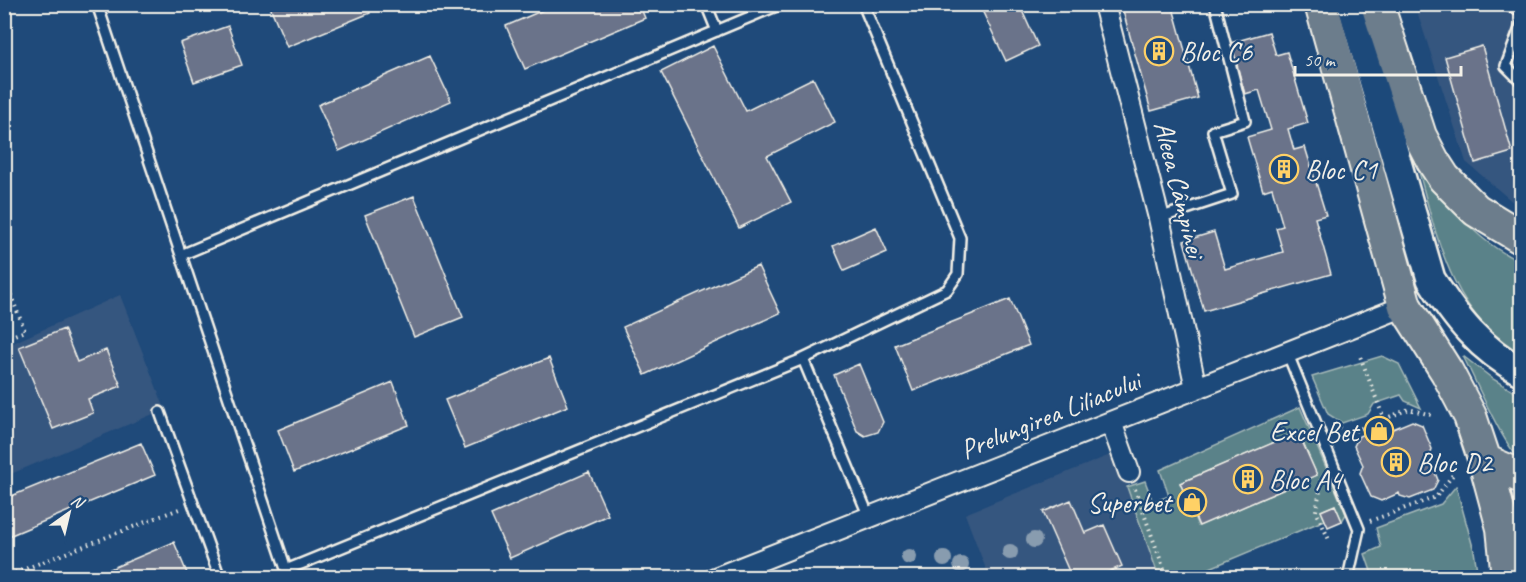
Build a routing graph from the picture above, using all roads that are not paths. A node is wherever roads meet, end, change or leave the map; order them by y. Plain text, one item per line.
1 (97, 4) edge
2 (706, 4) edge
3 (781, 4) edge
4 (863, 4) edge
5 (1104, 4) edge
6 (1215, 4) edge
7 (1321, 4) edge
8 (1351, 4) edge
9 (1377, 4) edge
10 (1506, 4) edge
11 (1521, 10) edge
12 (1521, 23) edge
13 (717, 31) junction
14 (1521, 81) edge
15 (1159, 218) junction
16 (1521, 238) edge
17 (181, 255) junction
18 (1405, 306) junction
19 (1287, 352) junction
20 (802, 358) junction
21 (1521, 372) edge
22 (1196, 388) junction
23 (160, 412) dead end
24 (1111, 422) junction
25 (1485, 461) junction
26 (1129, 472) road end
27 (1521, 477) edge
28 (869, 517) junction
29 (287, 574) edge
30 (220, 578) edge
31 (715, 578) edge
32 (1348, 578) edge
33 (1508, 578) edge

1 - 17 lane
2 - 13 lane
3 - 13 lane
4 - 20 lane
5 - 15 street, Aleea Câmpinei
6 - 15 lane
7 - 18 main road
8 - 21 street
9 - 16 main road
10 - 11 lane
12 - 14 lane
13 - 17 lane
15 - 22 street, Aleea Câmpinei
17 - 29 lane
18 - 19 street, Prelungirea Liliacului
18 - 25 main road
19 - 22 street, Prelungirea Liliacului
19 - 32 lane
20 - 28 lane
20 - 29 lane
22 - 24 street, Prelungirea Liliacului
23 - 30 lane
24 - 26 street
24 - 28 street, Prelungirea Liliacului
25 - 27 main road
25 - 33 main road
28 - 31 street, Prelungirea Liliacului

